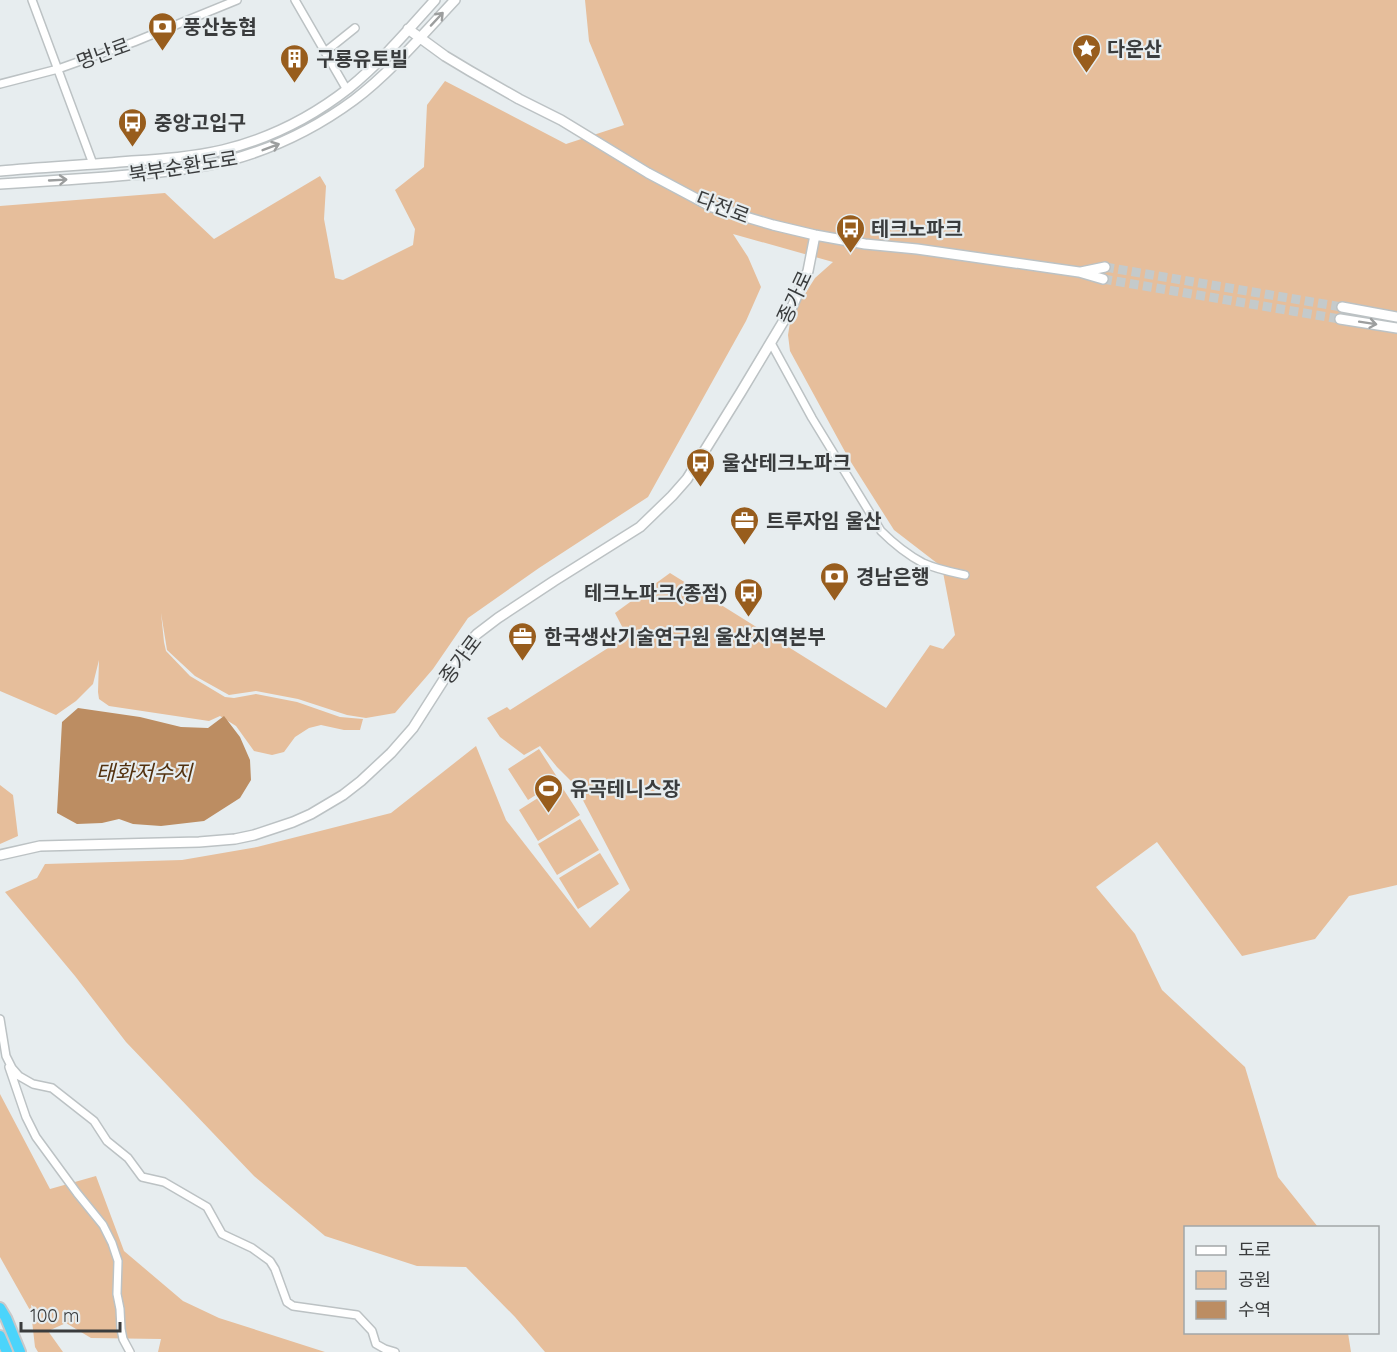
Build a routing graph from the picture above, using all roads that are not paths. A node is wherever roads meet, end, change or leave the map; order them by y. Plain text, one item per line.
1 (32, 0) edge
2 (237, 0) edge
3 (295, 0) edge
4 (435, 0) edge
5 (455, 0) edge
6 (354, 28) dead end
7 (408, 29) junction
8 (419, 37) junction
9 (325, 52) junction
10 (58, 69) junction
11 (0, 84) edge
12 (347, 90) junction
13 (93, 164) junction
14 (0, 171) edge
15 (0, 184) edge
16 (815, 235) junction
17 (1105, 267) tunnel mouth
18 (1078, 272) junction
19 (1103, 279) tunnel mouth
20 (1342, 307) tunnel mouth
21 (1397, 317) edge
22 (1340, 319) tunnel mouth
23 (1397, 328) edge
24 (771, 343) junction
25 (964, 575) dead end
26 (0, 855) edge
27 (0, 1019) edge
28 (6, 1056) junction
29 (0, 1308) edge
30 (0, 1321) edge
31 (0, 1336) edge
32 (7, 1352) edge
33 (19, 1352) edge
34 (130, 1352) edge
35 (395, 1352) edge

1 - 10 street
2 - 10 street, 명난로
3 - 9 street
4 - 7 main road, 북부순환도로
8 -> 5 main road, 북부순환도로
6 - 9 street
7 - 8 main road, 다전로
7 - 12 main road, 북부순환도로
15 -> 8 main road, 북부순환도로
8 - 16 main road, 다전로
9 - 12 street
10 - 11 street, 명난로
10 - 13 street
12 - 13 main road, 북부순환도로
13 - 14 main road, 북부순환도로
16 - 18 main road, 다전로
16 - 24 main road, 종가로
17 - 18 main road, 다전로
18 - 19 main road, 다전로
20 - 21 main road
22 -> 23 main road
24 - 25 street
24 - 26 main road, 종가로
27 - 28 street
28 - 34 street
28 - 35 street
29 - 33 highway
30 - 33 highway
31 - 32 highway

